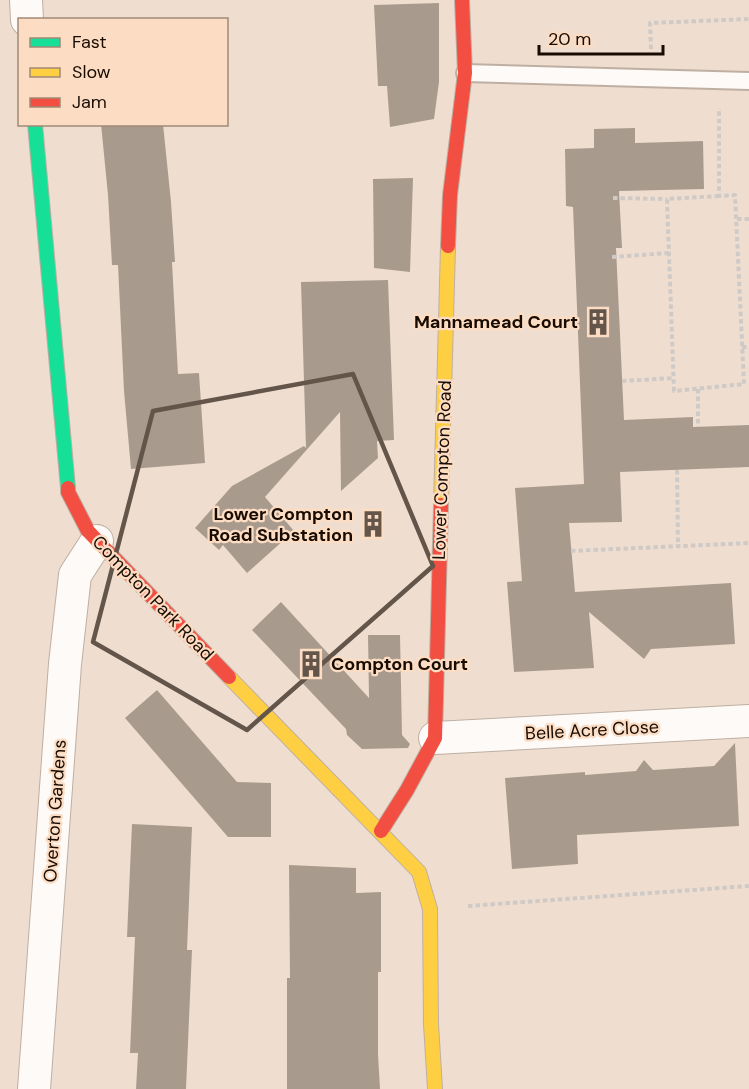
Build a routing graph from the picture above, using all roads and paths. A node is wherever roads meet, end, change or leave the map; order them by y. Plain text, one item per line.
1 (26, 0) edge
2 (462, 0) edge
3 (27, 18) edge
4 (749, 19) edge
5 (650, 23) dead end
6 (465, 73) junction
7 (719, 80) junction
8 (749, 81) edge
9 (35, 126) edge
10 (719, 196) junction
11 (613, 198) dead end
12 (667, 198) junction
13 (737, 219) junction
14 (749, 219) edge
15 (669, 253) junction
16 (612, 257) dead end
17 (742, 347) junction
18 (749, 347) edge
19 (674, 378) junction
20 (622, 381) dead end
21 (698, 389) junction
22 (698, 427) dead end
23 (676, 470) dead end
24 (98, 541) junction
25 (749, 543) edge
26 (678, 546) junction
27 (571, 551) dead end
28 (749, 721) edge
29 (435, 738) junction
30 (381, 831) junction
31 (749, 886) edge
32 (430, 909) junction
33 (34, 1089) edge
34 (435, 1089) edge

1 - 3 street
2 - 6 street, Lower Compton Road
4 - 5 path
6 - 7 lane
6 - 29 street, Lower Compton Road
7 - 8 lane
7 - 10 path
9 - 24 street, Compton Park Road
10 - 12 path
10 - 13 path
11 - 12 path
12 - 15 path
13 - 14 path
13 - 17 path
15 - 16 path
15 - 19 path
17 - 18 path
17 - 21 path
19 - 20 path
19 - 21 path
21 - 22 path
23 - 26 path
24 - 30 street, Compton Park Road
24 - 33 street, Overton Gardens
25 - 26 path
26 - 27 path
28 - 29 street, Belle Acre Close
29 - 30 street, Lower Compton Road
30 - 32 street
31 - 32 path
32 - 34 street

